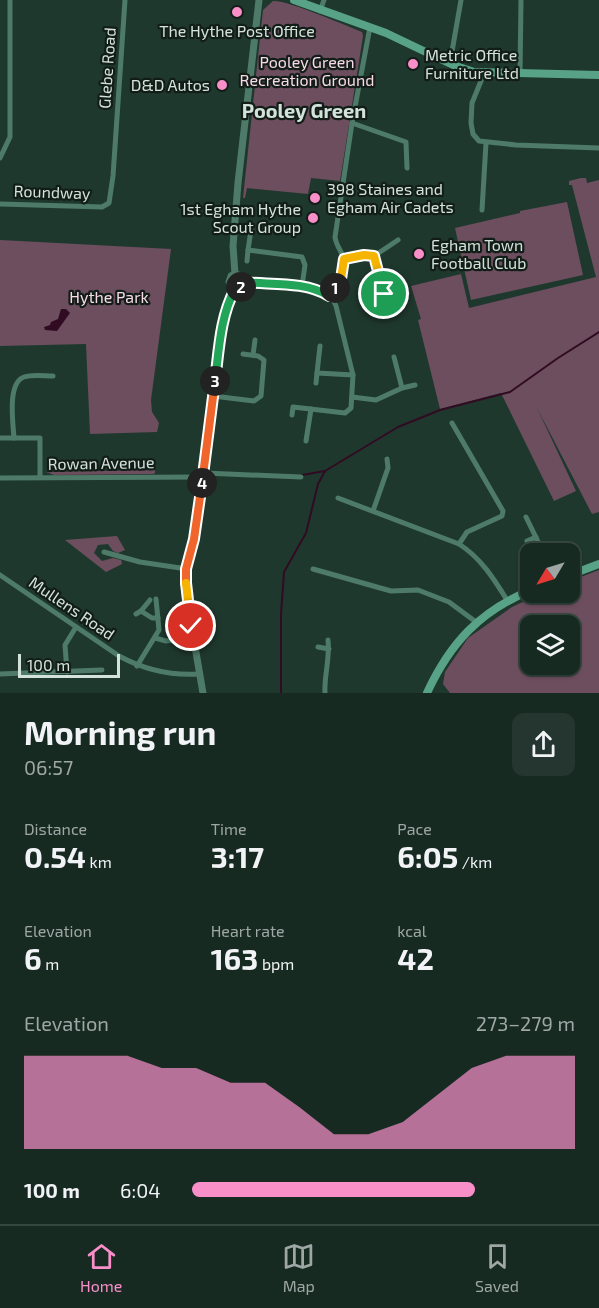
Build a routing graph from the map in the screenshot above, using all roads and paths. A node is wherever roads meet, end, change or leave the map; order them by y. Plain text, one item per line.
1 (10, 0) edge
2 (125, 0) edge
3 (259, 0) edge
4 (294, 0) edge
5 (324, 0) edge
6 (461, 0) edge
7 (521, 0) edge
8 (320, 11) junction
9 (370, 27) junction
10 (450, 63) junction
11 (482, 73) junction
12 (520, 74) junction
13 (599, 75) edge
14 (352, 123) junction
15 (115, 138) joint
16 (486, 143) junction
17 (599, 148) edge
18 (0, 158) edge
19 (407, 168) dead end
20 (0, 204) edge
21 (482, 210) dead end
22 (251, 230) dead end
23 (398, 240) dead end
24 (248, 250) junction
25 (374, 256) junction
26 (344, 259) junction
27 (247, 261) dead end
28 (235, 274) junction
29 (243, 282) junction
30 (302, 286) junction
31 (235, 289) junction
32 (407, 293) dead end
33 (329, 296) junction
34 (255, 340) dead end
35 (320, 346) dead end
36 (243, 354) dead end
37 (253, 355) junction
38 (394, 357) dead end
39 (317, 373) junction
40 (353, 375) junction
41 (53, 376) dead end
42 (316, 383) dead end
43 (415, 385) dead end
44 (402, 388) junction
45 (213, 396) junction
46 (352, 398) junction
47 (311, 409) junction
48 (292, 415) dead end
49 (452, 423) dead end
50 (0, 438) edge
51 (14, 438) junction
52 (306, 441) dead end
53 (387, 459) dead end
54 (203, 475) junction
55 (40, 477) junction
56 (301, 477) dead end
57 (0, 478) edge
58 (348, 493) dead end
59 (338, 498) dead end
60 (345, 500) junction
61 (373, 511) junction
62 (526, 517) dead end
63 (536, 537) junction
64 (527, 541) dead end
65 (539, 543) edge
66 (459, 544) junction
67 (104, 552) dead end
68 (599, 564) edge
69 (313, 568) dead end
70 (186, 569) junction
71 (580, 571) edge
72 (0, 575) edge
73 (20, 589) junction
74 (15, 595) dead end
75 (520, 595) edge
76 (507, 600) junction
77 (158, 618) junction
78 (477, 622) junction
79 (76, 627) junction
80 (155, 638) junction
81 (188, 638) dead end
82 (328, 640) dead end
83 (318, 647) dead end
84 (329, 649) junction
85 (137, 666) junction
86 (102, 670) dead end
87 (66, 672) junction
88 (0, 674) edge
89 (199, 674) junction
90 (202, 693) edge
91 (326, 693) edge
92 (427, 693) edge

1 - 18 street
2 - 15 street, Glebe Road
3 - 28 street
4 - 8 main road
5 - 8 street
6 - 10 street
7 - 12 street
8 - 9 main road
9 - 10 main road
9 - 14 street
10 - 11 main road
11 - 12 main road
11 - 16 street
12 - 13 main road
14 - 19 street
14 - 26 street
15 - 20 street, Roundway
16 - 17 street
16 - 21 street
22 - 24 street
23 - 25 street
24 - 27 street
24 - 30 street
25 - 26 street
25 - 32 street
26 - 33 street
28 - 29 street
28 - 31 street
29 - 30 street
29 - 31 street
30 - 33 street
31 - 45 street
33 - 40 street
34 - 37 street
35 - 39 street
36 - 37 street
37 - 45 street
38 - 44 street
39 - 40 street
39 - 42 street
40 - 46 street
41 - 51 street
43 - 44 street
44 - 46 street
45 - 54 street
46 - 47 street
47 - 48 street
47 - 52 street
49 - 66 street
50 - 51 street
51 - 55 street
53 - 61 street
54 - 55 street, Rowan Avenue
54 - 56 street, Rowan Avenue
54 - 70 street
55 - 57 street, Rowan Avenue
58 - 60 street
59 - 60 street
60 - 61 street
61 - 66 street
62 - 63 street
63 - 64 street
63 - 65 street
66 - 76 street
67 - 70 street
68 - 71 main road
69 - 78 street
70 - 89 street
72 - 73 street, Mullens Road
73 - 74 street
73 - 79 street, Mullens Road
75 - 76 main road
76 - 78 main road
77 - 77 street
77 - 80 street
78 - 92 main road
79 - 85 street, Mullens Road
79 - 87 street
80 - 81 street
80 - 85 street
82 - 84 street
83 - 84 street
84 - 91 street
85 - 89 street, Mullens Road
86 - 87 street
87 - 88 street
89 - 90 street

